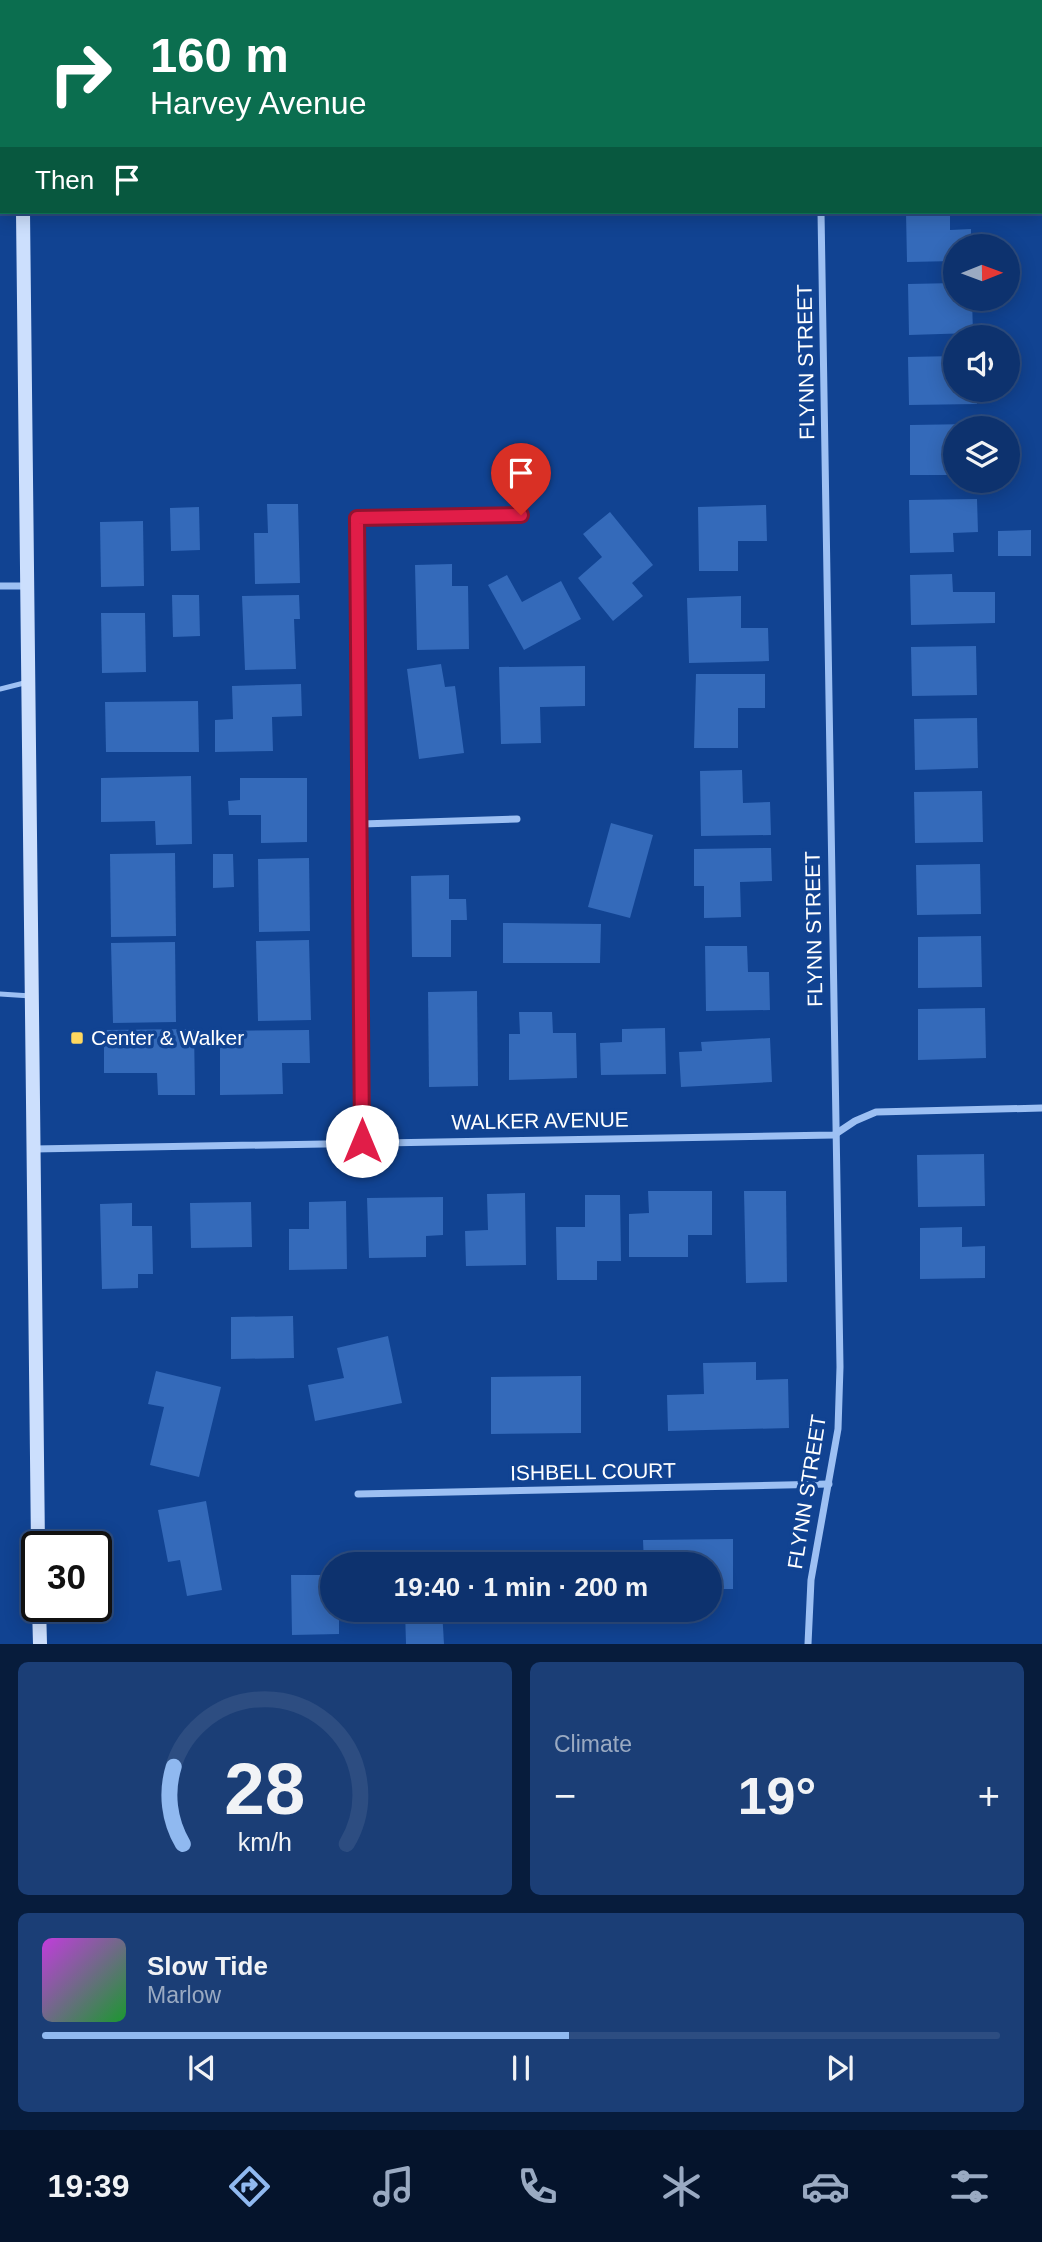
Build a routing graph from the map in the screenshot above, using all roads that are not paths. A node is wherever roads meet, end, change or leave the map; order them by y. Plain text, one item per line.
1 (23, 214) edge
2 (821, 214) edge
3 (521, 515) dead end
4 (0, 586) edge
5 (26, 586) junction
6 (28, 682) junction
7 (0, 689) edge
8 (517, 819) dead end
9 (362, 824) junction
10 (0, 994) edge
11 (31, 996) junction
12 (1042, 1108) edge
13 (834, 1135) junction
14 (362, 1141) junction
15 (33, 1149) junction
16 (829, 1484) junction
17 (358, 1494) dead end
18 (38, 1531) edge
19 (39, 1622) edge
20 (40, 1643) edge
21 (808, 1643) edge

1 - 5 main road
2 - 13 street, FLYNN STREET
3 - 9 street
4 - 5 street
5 - 6 main road
6 - 7 lane
6 - 11 main road
8 - 9 street
9 - 14 street
10 - 11 lane
11 - 15 main road
12 - 13 street
13 - 14 street, WALKER AVENUE
13 - 16 street, FLYNN STREET
14 - 15 street, WALKER AVENUE
15 - 18 main road
16 - 17 street, ISHBELL COURT
16 - 21 street, FLYNN STREET
19 - 20 main road

